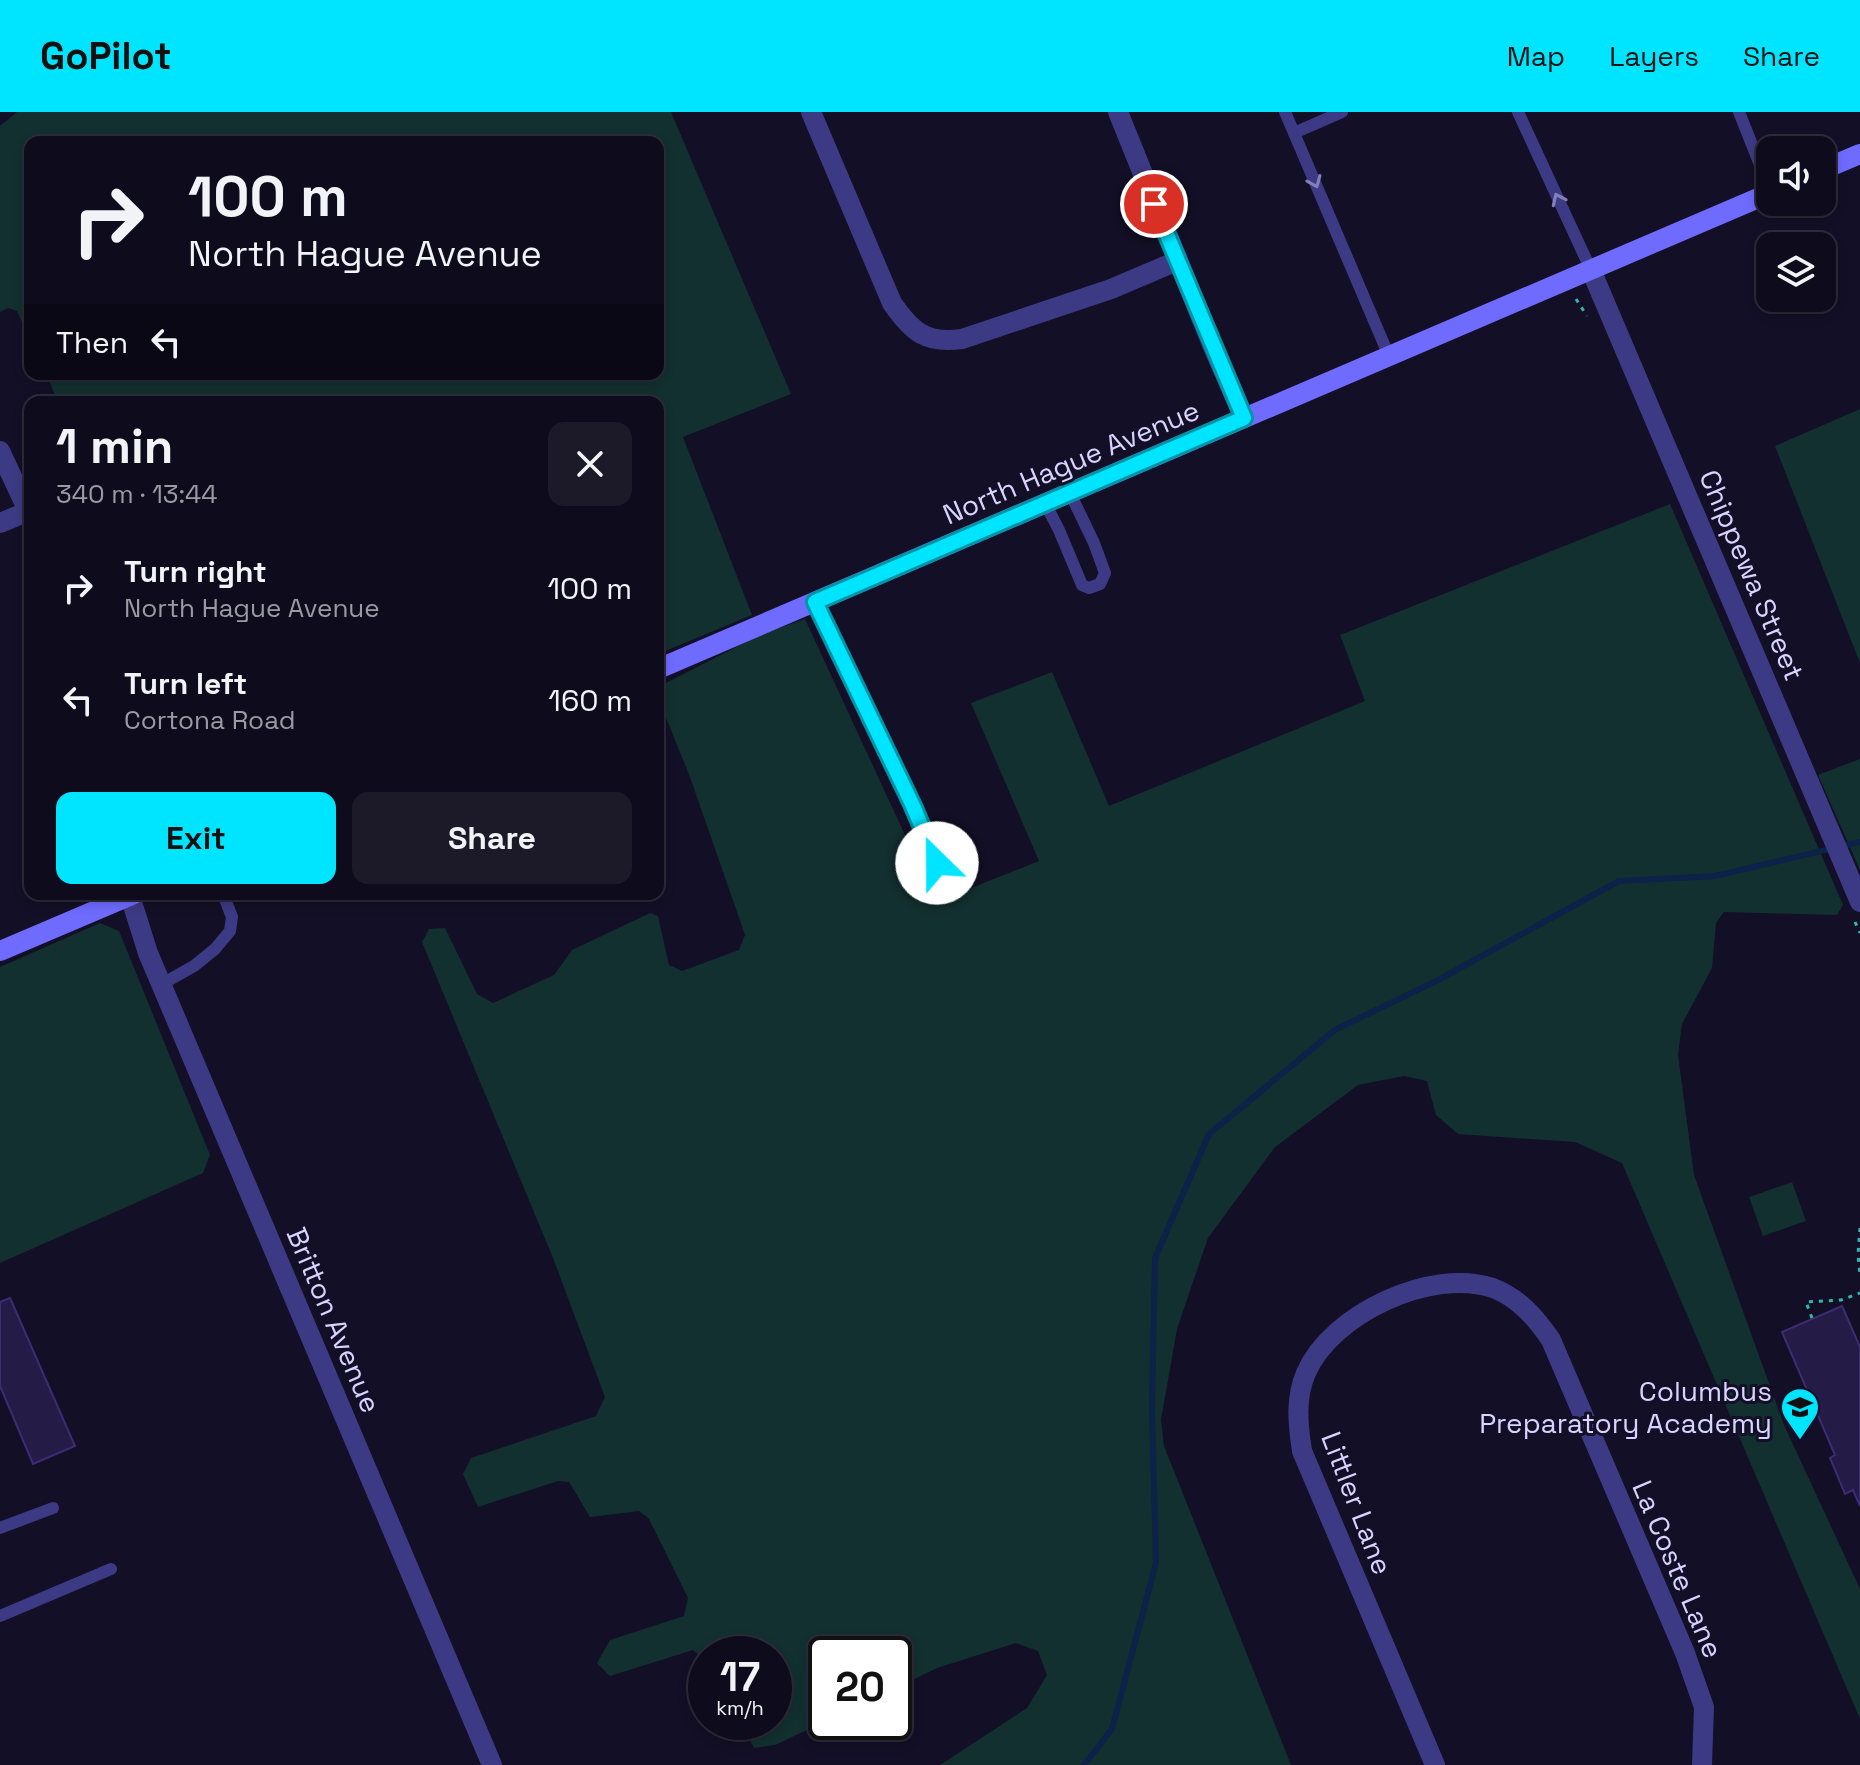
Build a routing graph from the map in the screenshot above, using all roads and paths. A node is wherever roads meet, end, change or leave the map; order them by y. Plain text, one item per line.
1 (811, 112) edge
2 (1118, 112) edge
3 (1285, 112) edge
4 (1342, 112) edge
5 (1518, 112) edge
6 (1739, 112) edge
7 (1294, 133) junction
8 (1860, 154) edge
9 (1756, 156) edge
10 (1836, 164) edge
11 (1756, 198) edge
12 (1177, 261) junction
13 (1591, 270) junction
14 (1389, 356) junction
15 (1244, 418) junction
16 (0, 451) edge
17 (1070, 493) junction
18 (24, 502) edge
19 (1045, 503) junction
20 (24, 515) edge
21 (0, 523) edge
22 (815, 602) junction
23 (664, 666) edge
24 (937, 863) dead end
25 (1856, 894) edge
26 (120, 900) edge
27 (133, 900) edge
28 (225, 900) edge
29 (0, 951) edge
30 (162, 984) junction
31 (1860, 1228) edge
32 (1860, 1274) edge
33 (1492, 1288) joint
34 (1860, 1293) edge
35 (1812, 1318) dead end
36 (53, 1508) dead end
37 (0, 1528) edge
38 (111, 1569) dead end
39 (0, 1616) edge
40 (492, 1765) edge
41 (1435, 1765) edge
42 (1702, 1765) edge

1 - 12 street
2 - 12 street
3 - 7 lane
4 - 7 lane
13 -> 5 lane
6 - 9 lane
7 -> 14 lane
8 - 10 main road
11 - 13 main road, North Hague Avenue
12 - 15 street
13 - 14 main road, North Hague Avenue
13 - 25 street, Chippewa Street
14 - 15 main road, North Hague Avenue
15 - 17 main road, North Hague Avenue
16 - 18 street
17 - 19 main road, North Hague Avenue
17 - 19 lane
19 - 22 main road, North Hague Avenue
20 - 21 street
22 - 23 main road, North Hague Avenue
22 - 24 lane
26 - 29 main road
27 - 30 street, Britton Avenue
28 - 30 lane
30 - 40 street, Britton Avenue
31 - 32 path
33 - 41 street, Littler Lane
33 - 42 street, La Coste Lane
34 - 35 path
36 - 37 lane
38 - 39 lane

